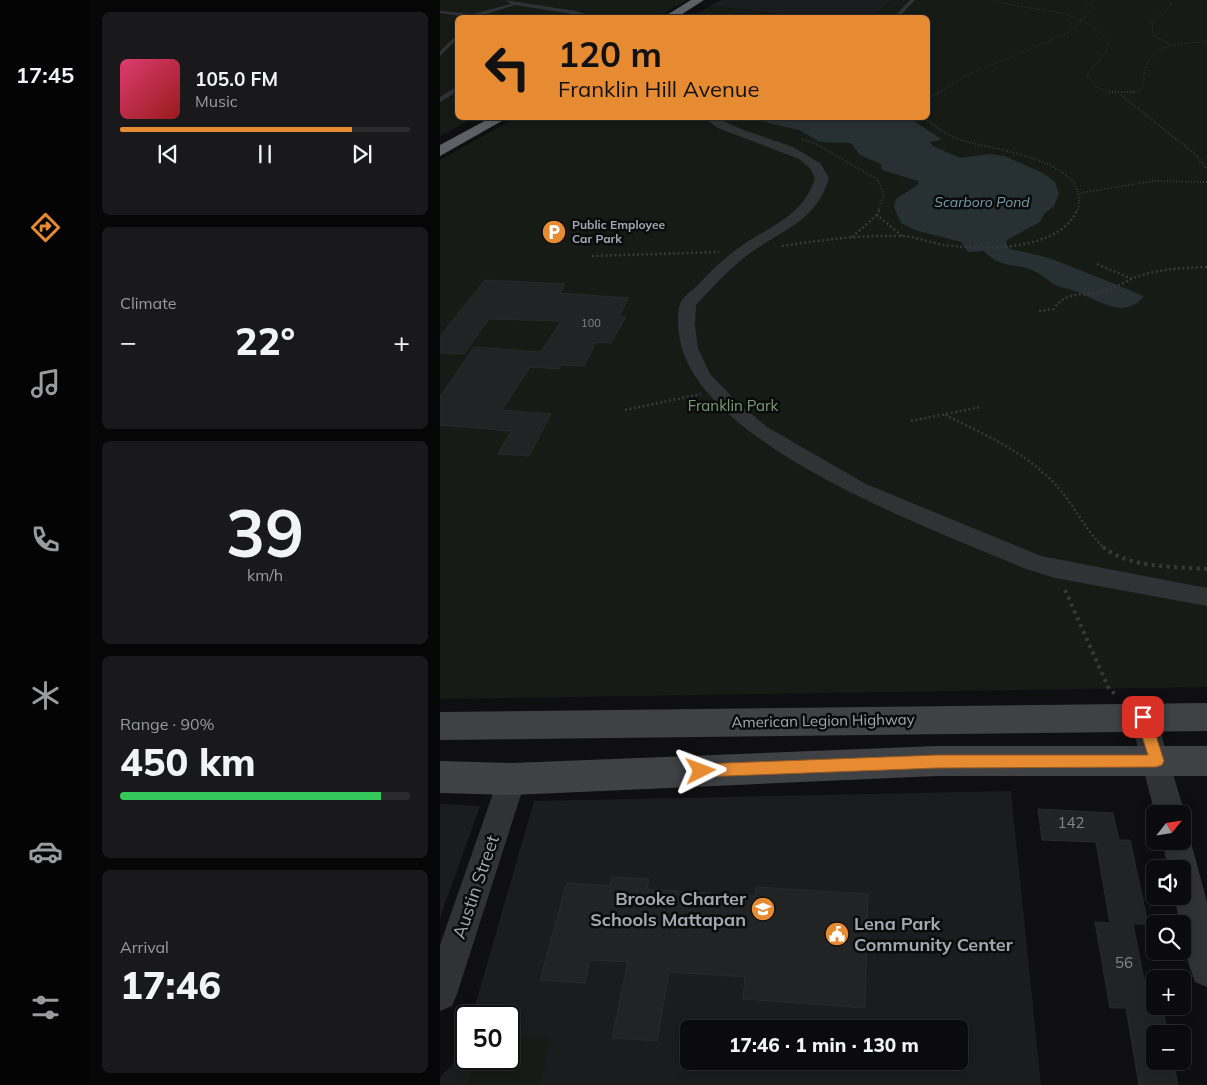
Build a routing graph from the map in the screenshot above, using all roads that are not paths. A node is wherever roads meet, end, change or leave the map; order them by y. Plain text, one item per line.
1 (507, 0) edge
2 (699, 0) edge
3 (709, 0) edge
4 (913, 0) edge
5 (515, 4) junction
6 (564, 10) junction
7 (440, 12) edge
8 (556, 14) dead end
9 (464, 15) edge
10 (476, 15) edge
11 (583, 15) edge
12 (672, 15) edge
13 (683, 15) edge
14 (897, 15) edge
15 (455, 38) edge
16 (440, 43) edge
17 (450, 44) junction
18 (455, 45) edge
19 (440, 54) edge
20 (455, 90) edge
21 (440, 100) edge
22 (481, 120) edge
23 (496, 120) edge
24 (713, 120) edge
25 (440, 142) edge
26 (440, 151) edge
27 (1207, 597) edge
28 (1143, 717) junction
29 (1207, 717) edge
30 (440, 726) edge
31 (1156, 761) junction
32 (1207, 761) edge
33 (440, 777) edge
34 (512, 779) junction
35 (1168, 805) edge
36 (1179, 850) edge
37 (1206, 961) edge
38 (440, 994) edge

1 - 5 lane
2 - 12 highway
3 - 13 highway
4 - 14 lane
5 - 6 lane
5 - 10 lane
6 - 8 lane
6 - 11 lane
7 - 9 lane
15 - 17 lane
16 - 17 lane
17 - 18 lane
17 - 19 lane
20 - 21 lane
22 - 25 highway
23 - 26 highway
24 - 27 street
28 - 29 main road, American Legion Highway
28 - 30 main road, American Legion Highway
28 - 31 street
31 - 32 main road
31 - 34 main road
31 - 35 street
33 - 34 main road
34 - 38 street, Austin Street
36 - 37 street

